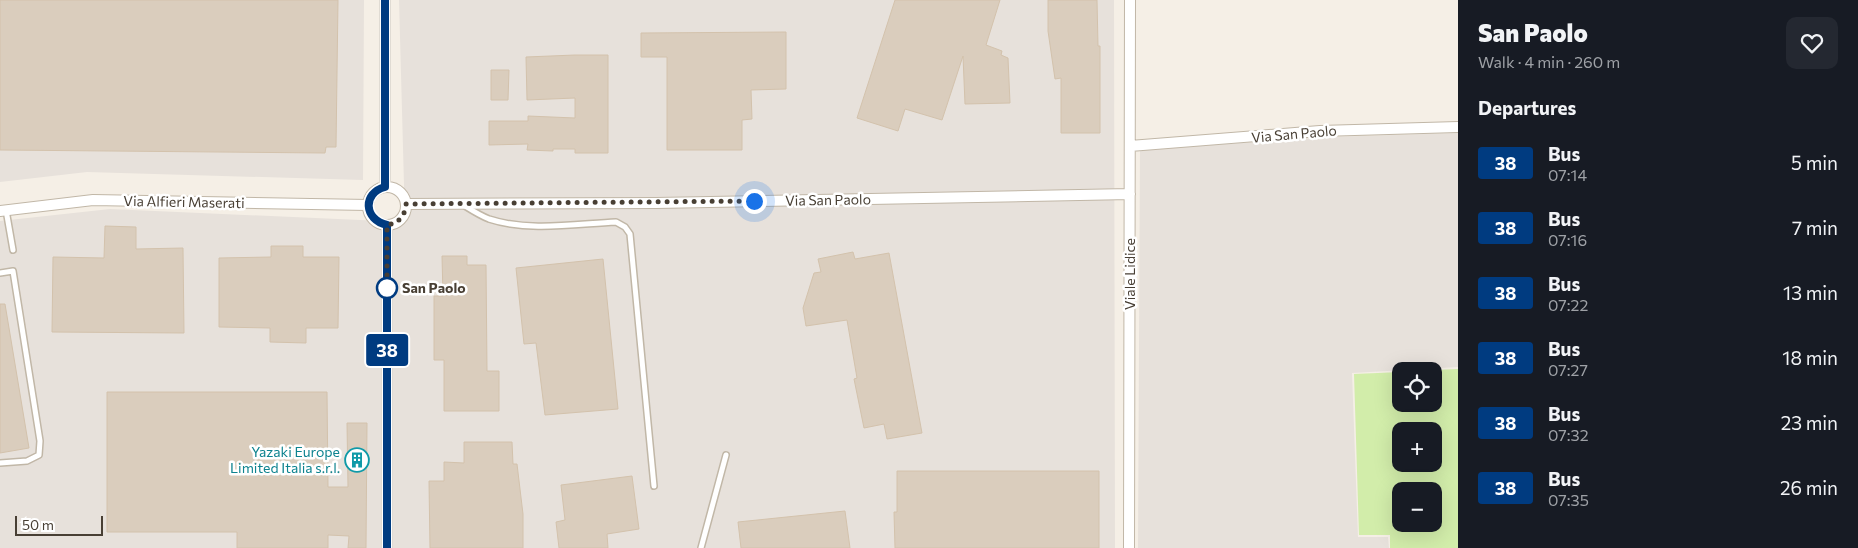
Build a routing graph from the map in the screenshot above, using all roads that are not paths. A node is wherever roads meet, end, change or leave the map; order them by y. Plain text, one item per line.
1 (385, 0) edge
2 (1130, 0) edge
3 (1458, 127) edge
4 (1130, 146) junction
5 (385, 187) junction
6 (1130, 194) junction
7 (406, 204) junction
8 (461, 204) junction
9 (368, 205) junction
10 (3, 210) edge
11 (387, 225) junction
12 (13, 250) dead end
13 (0, 273) edge
14 (726, 455) dead end
15 (0, 463) edge
16 (654, 486) dead end
17 (387, 548) edge
18 (701, 548) edge
19 (1129, 548) edge

1 - 5 street
2 - 4 street, Viale Lidice
3 - 4 street, Via San Paolo
4 - 6 street, Viale Lidice
5 - 7 street
5 - 9 street
6 - 8 street, Via San Paolo
6 - 19 street, Viale Lidice
7 - 8 street, Via San Paolo
7 - 11 street
8 - 16 lane
9 - 10 street, Via Alfieri Maserati
9 - 11 street
10 - 12 lane
11 - 17 street
13 - 15 lane
14 - 18 lane

